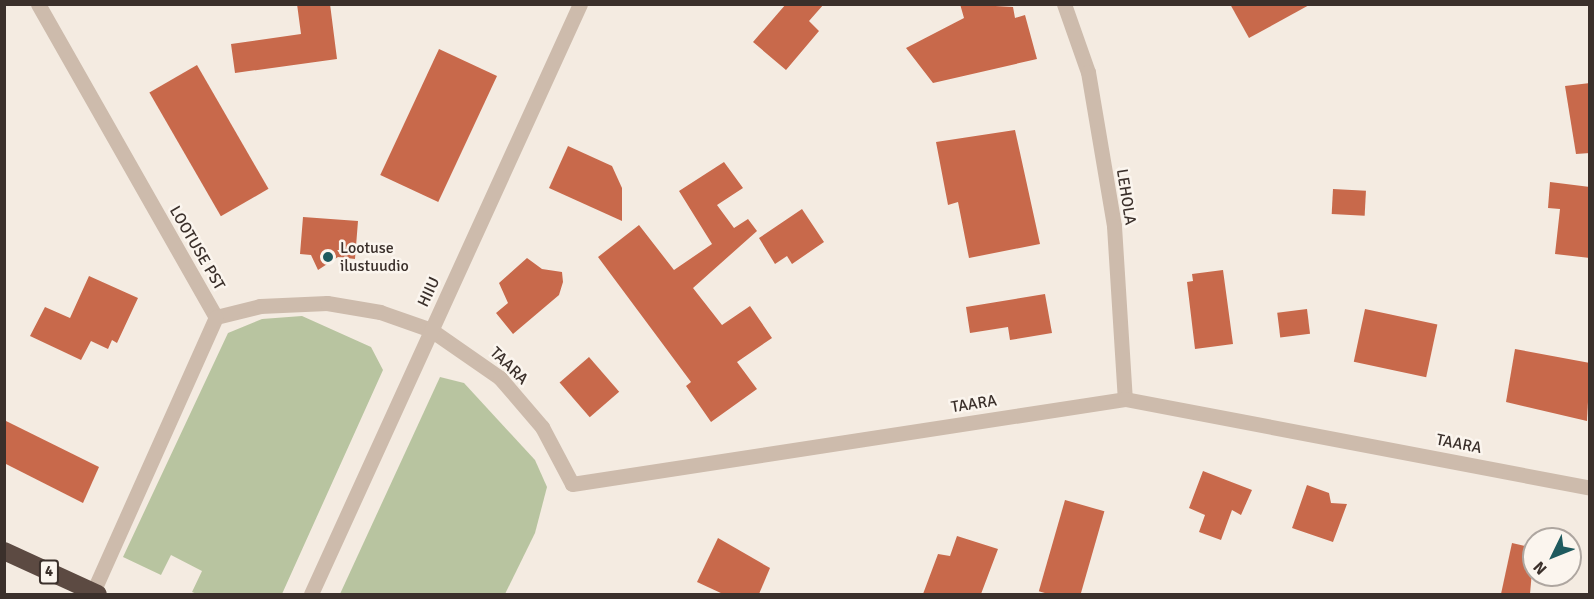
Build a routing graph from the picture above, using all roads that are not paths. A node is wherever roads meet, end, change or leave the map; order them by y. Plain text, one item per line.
1 (38, 4) edge
2 (580, 4) edge
3 (1064, 4) edge
4 (216, 317) junction
5 (431, 330) junction
6 (1125, 399) junction
7 (1590, 488) edge
8 (4, 551) edge
9 (95, 593) edge
10 (311, 594) edge

1 - 4 street, LOOTUSE PST
2 - 5 street, HIIU
3 - 6 street, LEHOLA
4 - 5 street, LOOTUSE PST
4 - 9 street
5 - 6 street, TAARA
5 - 10 street, HIIU
6 - 7 street, TAARA
8 - 9 highway, 4

